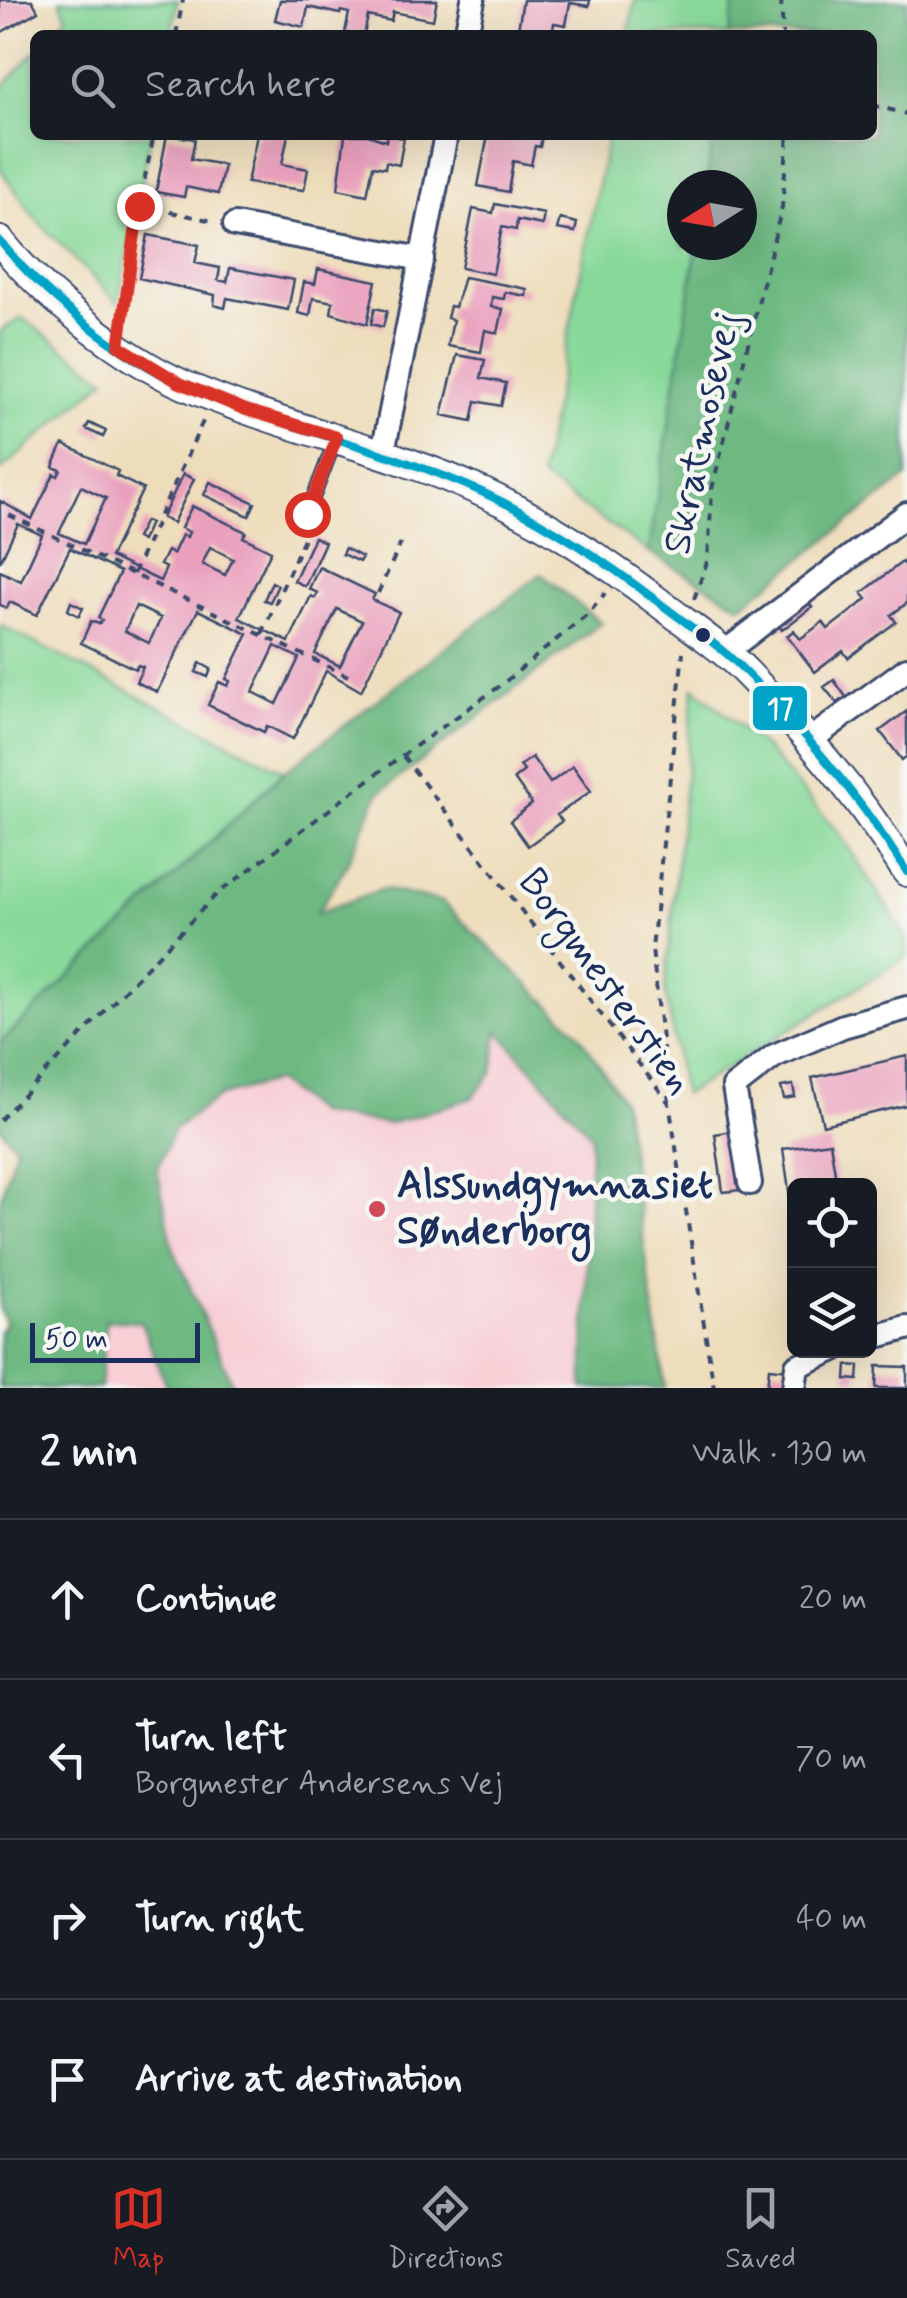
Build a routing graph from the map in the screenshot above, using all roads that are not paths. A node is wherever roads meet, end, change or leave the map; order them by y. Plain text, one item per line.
1 (473, 0) edge
2 (467, 30) edge
3 (445, 140) edge
4 (235, 225) road end
5 (0, 240) edge
6 (422, 259) junction
7 (337, 437) junction
8 (383, 452) junction
9 (307, 514) road end
10 (907, 514) edge
11 (724, 652) junction
12 (907, 669) edge
13 (810, 740) junction
14 (907, 872) edge
15 (907, 1008) edge
16 (750, 1183) dead end
17 (907, 1328) edge
18 (877, 1336) edge
19 (816, 1358) edge
20 (794, 1388) edge

1 - 2 street
3 - 6 street
4 - 6 street
5 - 7 street
6 - 8 street
7 - 8 street
7 - 9 lane
8 - 11 street
10 - 11 street
11 - 13 street
12 - 13 street
13 - 14 street
15 - 16 street
17 - 18 street
19 - 20 street

